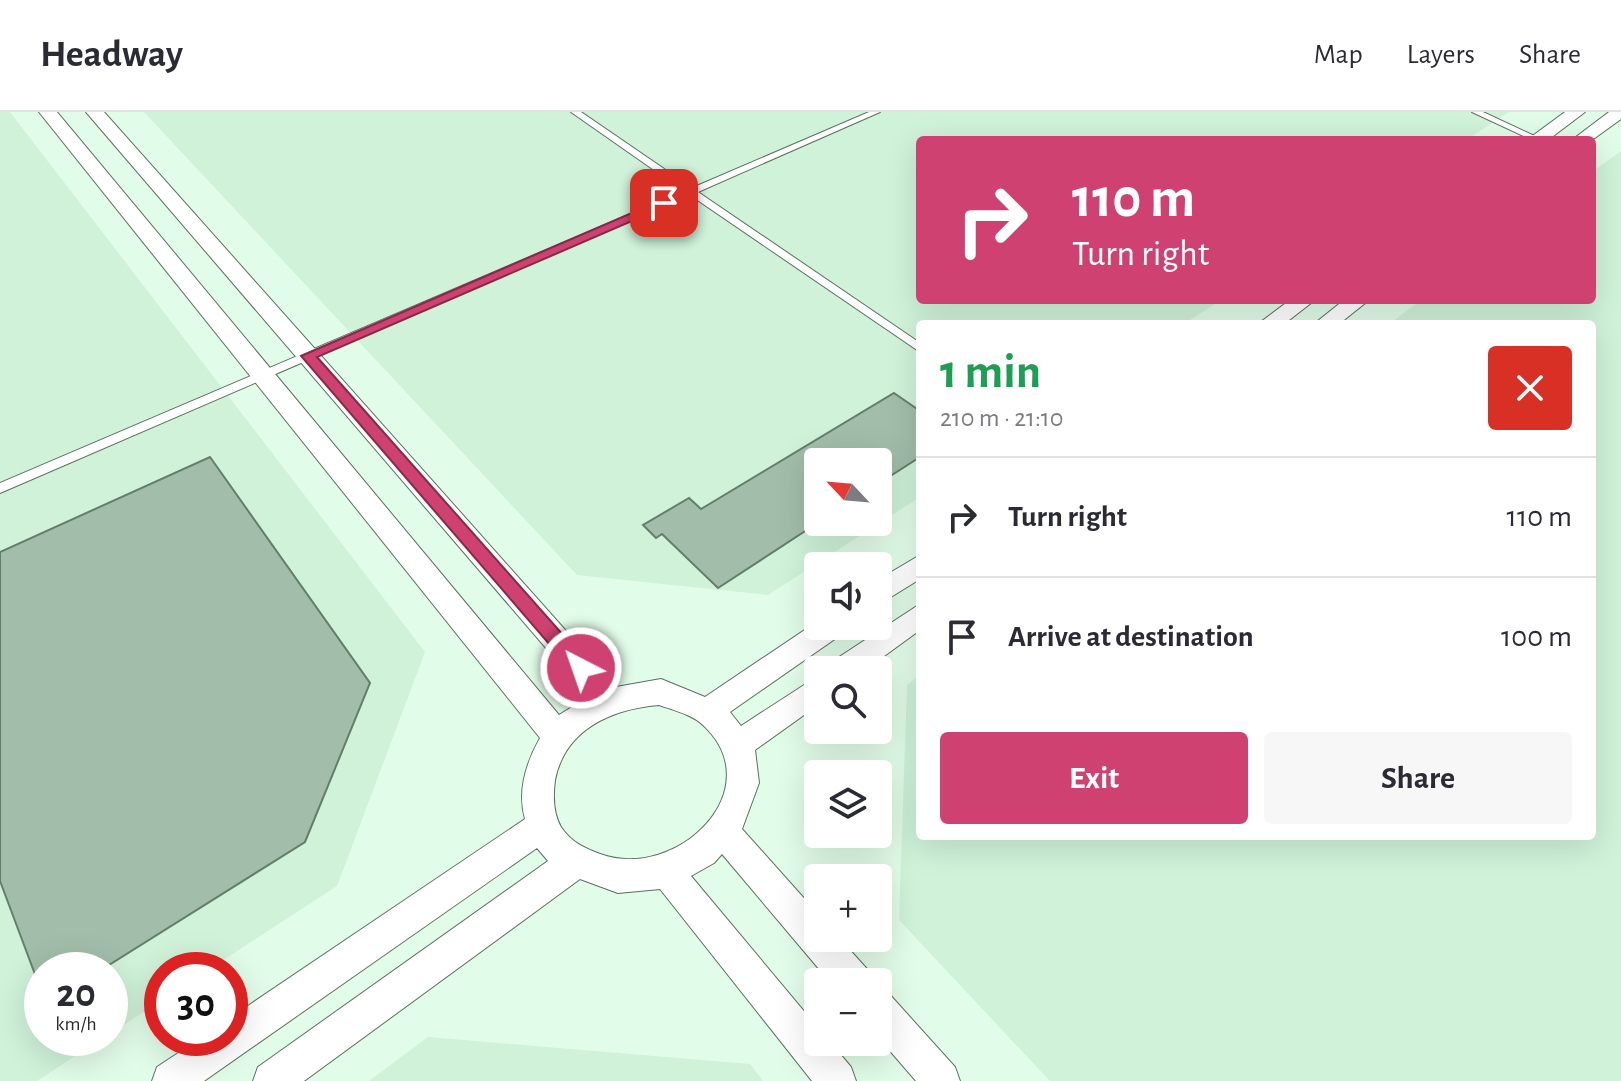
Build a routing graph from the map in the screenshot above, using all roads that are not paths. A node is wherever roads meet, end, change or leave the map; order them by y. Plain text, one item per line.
1 (48, 112) edge
2 (95, 112) edge
3 (575, 112) edge
4 (876, 112) edge
5 (1476, 112) edge
6 (1576, 112) edge
7 (1620, 112) edge
8 (1529, 136) edge
9 (1540, 136) edge
10 (1587, 136) edge
11 (692, 191) junction
12 (1298, 304) edge
13 (1352, 304) edge
14 (1275, 320) edge
15 (1330, 320) edge
16 (916, 345) edge
17 (308, 356) junction
18 (263, 375) junction
19 (0, 488) edge
20 (916, 568) edge
21 (892, 584) edge
22 (916, 618) edge
23 (812, 640) edge
24 (863, 656) edge
25 (804, 698) edge
26 (609, 700) junction
27 (710, 710) junction
28 (558, 737) junction
29 (738, 745) junction
30 (542, 826) junction
31 (724, 832) junction
32 (575, 862) junction
33 (666, 871) junction
34 (842, 968) edge
35 (892, 1025) edge
36 (171, 1081) edge
37 (272, 1081) edge
38 (837, 1081) edge
39 (941, 1081) edge

1 - 18 street
2 - 17 street
3 - 11 lane
4 - 11 lane
5 - 8 lane
6 - 9 street
7 - 10 street
11 - 16 lane
11 - 17 lane
12 - 14 street
13 - 15 street
17 - 18 lane
17 - 26 street
18 - 19 lane
18 - 28 street
20 - 21 street
22 - 24 street
23 - 27 street
25 - 29 street
26 - 27 street
26 - 28 street
27 - 29 street
28 - 30 street
29 - 31 street
30 - 32 street
30 - 36 street
31 - 33 street
31 - 34 street
32 - 33 street
32 - 37 street
33 - 38 street
35 - 39 street

